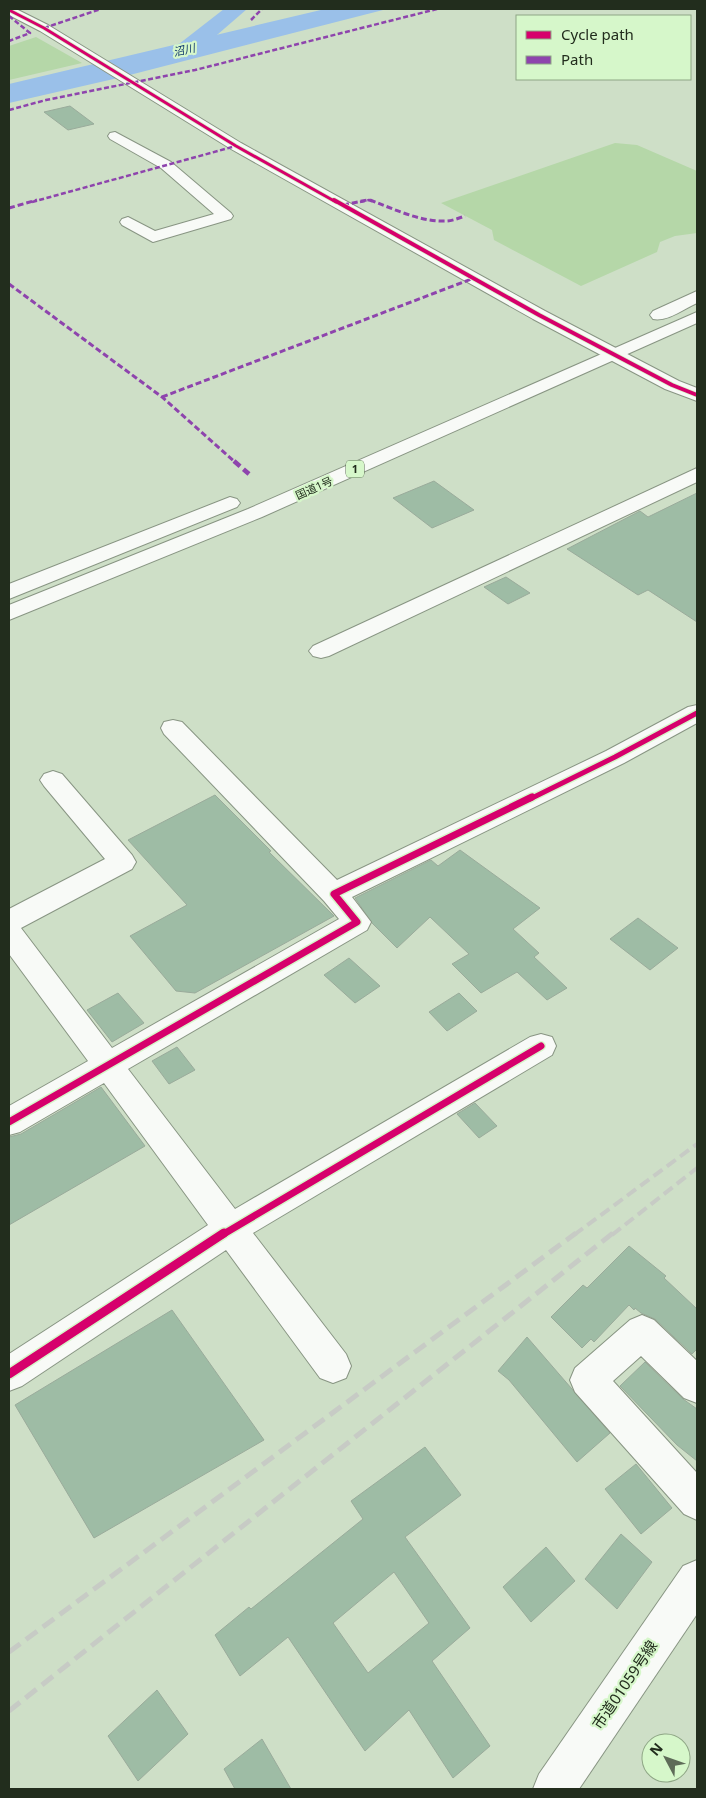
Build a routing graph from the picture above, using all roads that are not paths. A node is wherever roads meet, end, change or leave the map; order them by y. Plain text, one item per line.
1 (9, 10) edge
2 (115, 136) dead end
3 (128, 222) dead end
4 (697, 296) edge
5 (697, 317) edge
6 (606, 350) junction
7 (697, 395) edge
8 (697, 474) edge
9 (285, 479) dead end
10 (249, 495) dead end
11 (9, 592) edge
12 (9, 614) edge
13 (321, 651) dead end
14 (697, 712) edge
15 (173, 728) dead end
16 (53, 780) dead end
17 (334, 894) junction
18 (9, 922) edge
19 (9, 934) edge
20 (541, 1046) dead end
21 (108, 1065) junction
22 (9, 1122) edge
23 (230, 1230) junction
24 (333, 1366) dead end
25 (9, 1374) edge
26 (697, 1384) edge
27 (697, 1502) edge
28 (697, 1580) edge
29 (554, 1789) edge

1 - 6 main road
2 - 3 main road
4 - 6 main road, 国道1号 / 1
5 - 6 main road, 国道1号 / 1
6 - 7 main road
6 - 9 main road, 国道1号 / 1
6 - 12 main road, 国道1号 / 1
8 - 13 main road
10 - 11 main road
14 - 17 main road
15 - 17 main road
16 - 18 main road
17 - 21 main road
19 - 21 main road
20 - 23 main road
21 - 22 main road
21 - 23 main road
23 - 24 main road
23 - 25 main road
26 - 27 main road
28 - 29 main road, 市道01059号線

